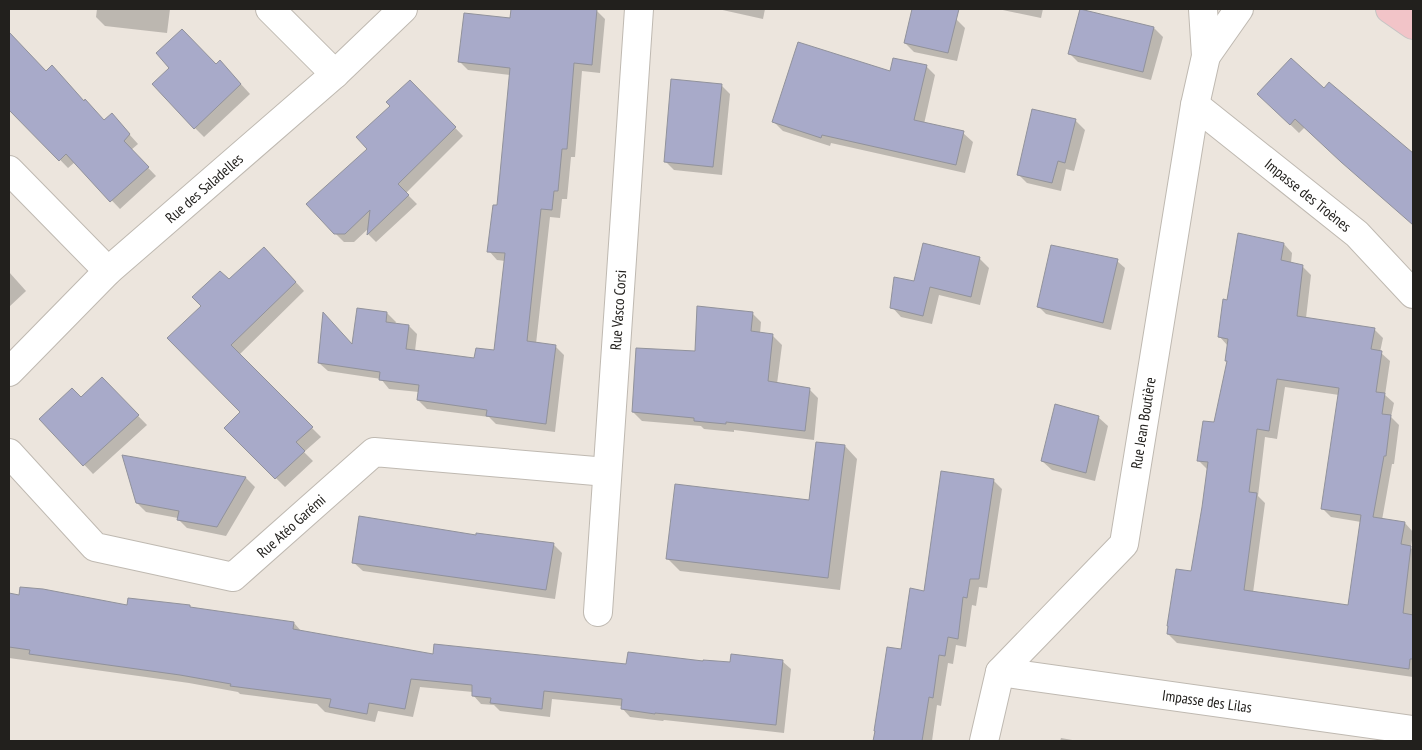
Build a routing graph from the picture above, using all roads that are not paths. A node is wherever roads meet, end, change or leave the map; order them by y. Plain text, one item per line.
1 (270, 9) edge
2 (403, 9) edge
3 (638, 9) edge
4 (1203, 9) edge
5 (1239, 9) edge
6 (1390, 9) edge
7 (1413, 25) edge
8 (1206, 56) junction
9 (335, 74) junction
10 (1195, 104) junction
11 (9, 170) edge
12 (108, 272) junction
13 (1413, 294) edge
14 (9, 372) edge
15 (9, 453) edge
16 (607, 472) junction
17 (598, 612) dead end
18 (1000, 672) junction
19 (1413, 730) edge
20 (984, 741) edge

1 - 9 street
2 - 9 street, Rue des Saladelles
3 - 16 street, Rue Vasco Corsi
4 - 8 street, Rue Jean Boutière
5 - 8 street, Rue Jean Boutière
6 - 7 main road
8 - 10 street, Rue Jean Boutière
9 - 12 street, Rue des Saladelles
10 - 13 street, Impasse des Troènes
10 - 18 street, Rue Jean Boutière
11 - 12 street
12 - 14 street, Rue des Saladelles
15 - 16 street, Rue Atéo Garémi
16 - 17 street, Rue Vasco Corsi
18 - 19 street, Impasse des Lilas
18 - 20 street

